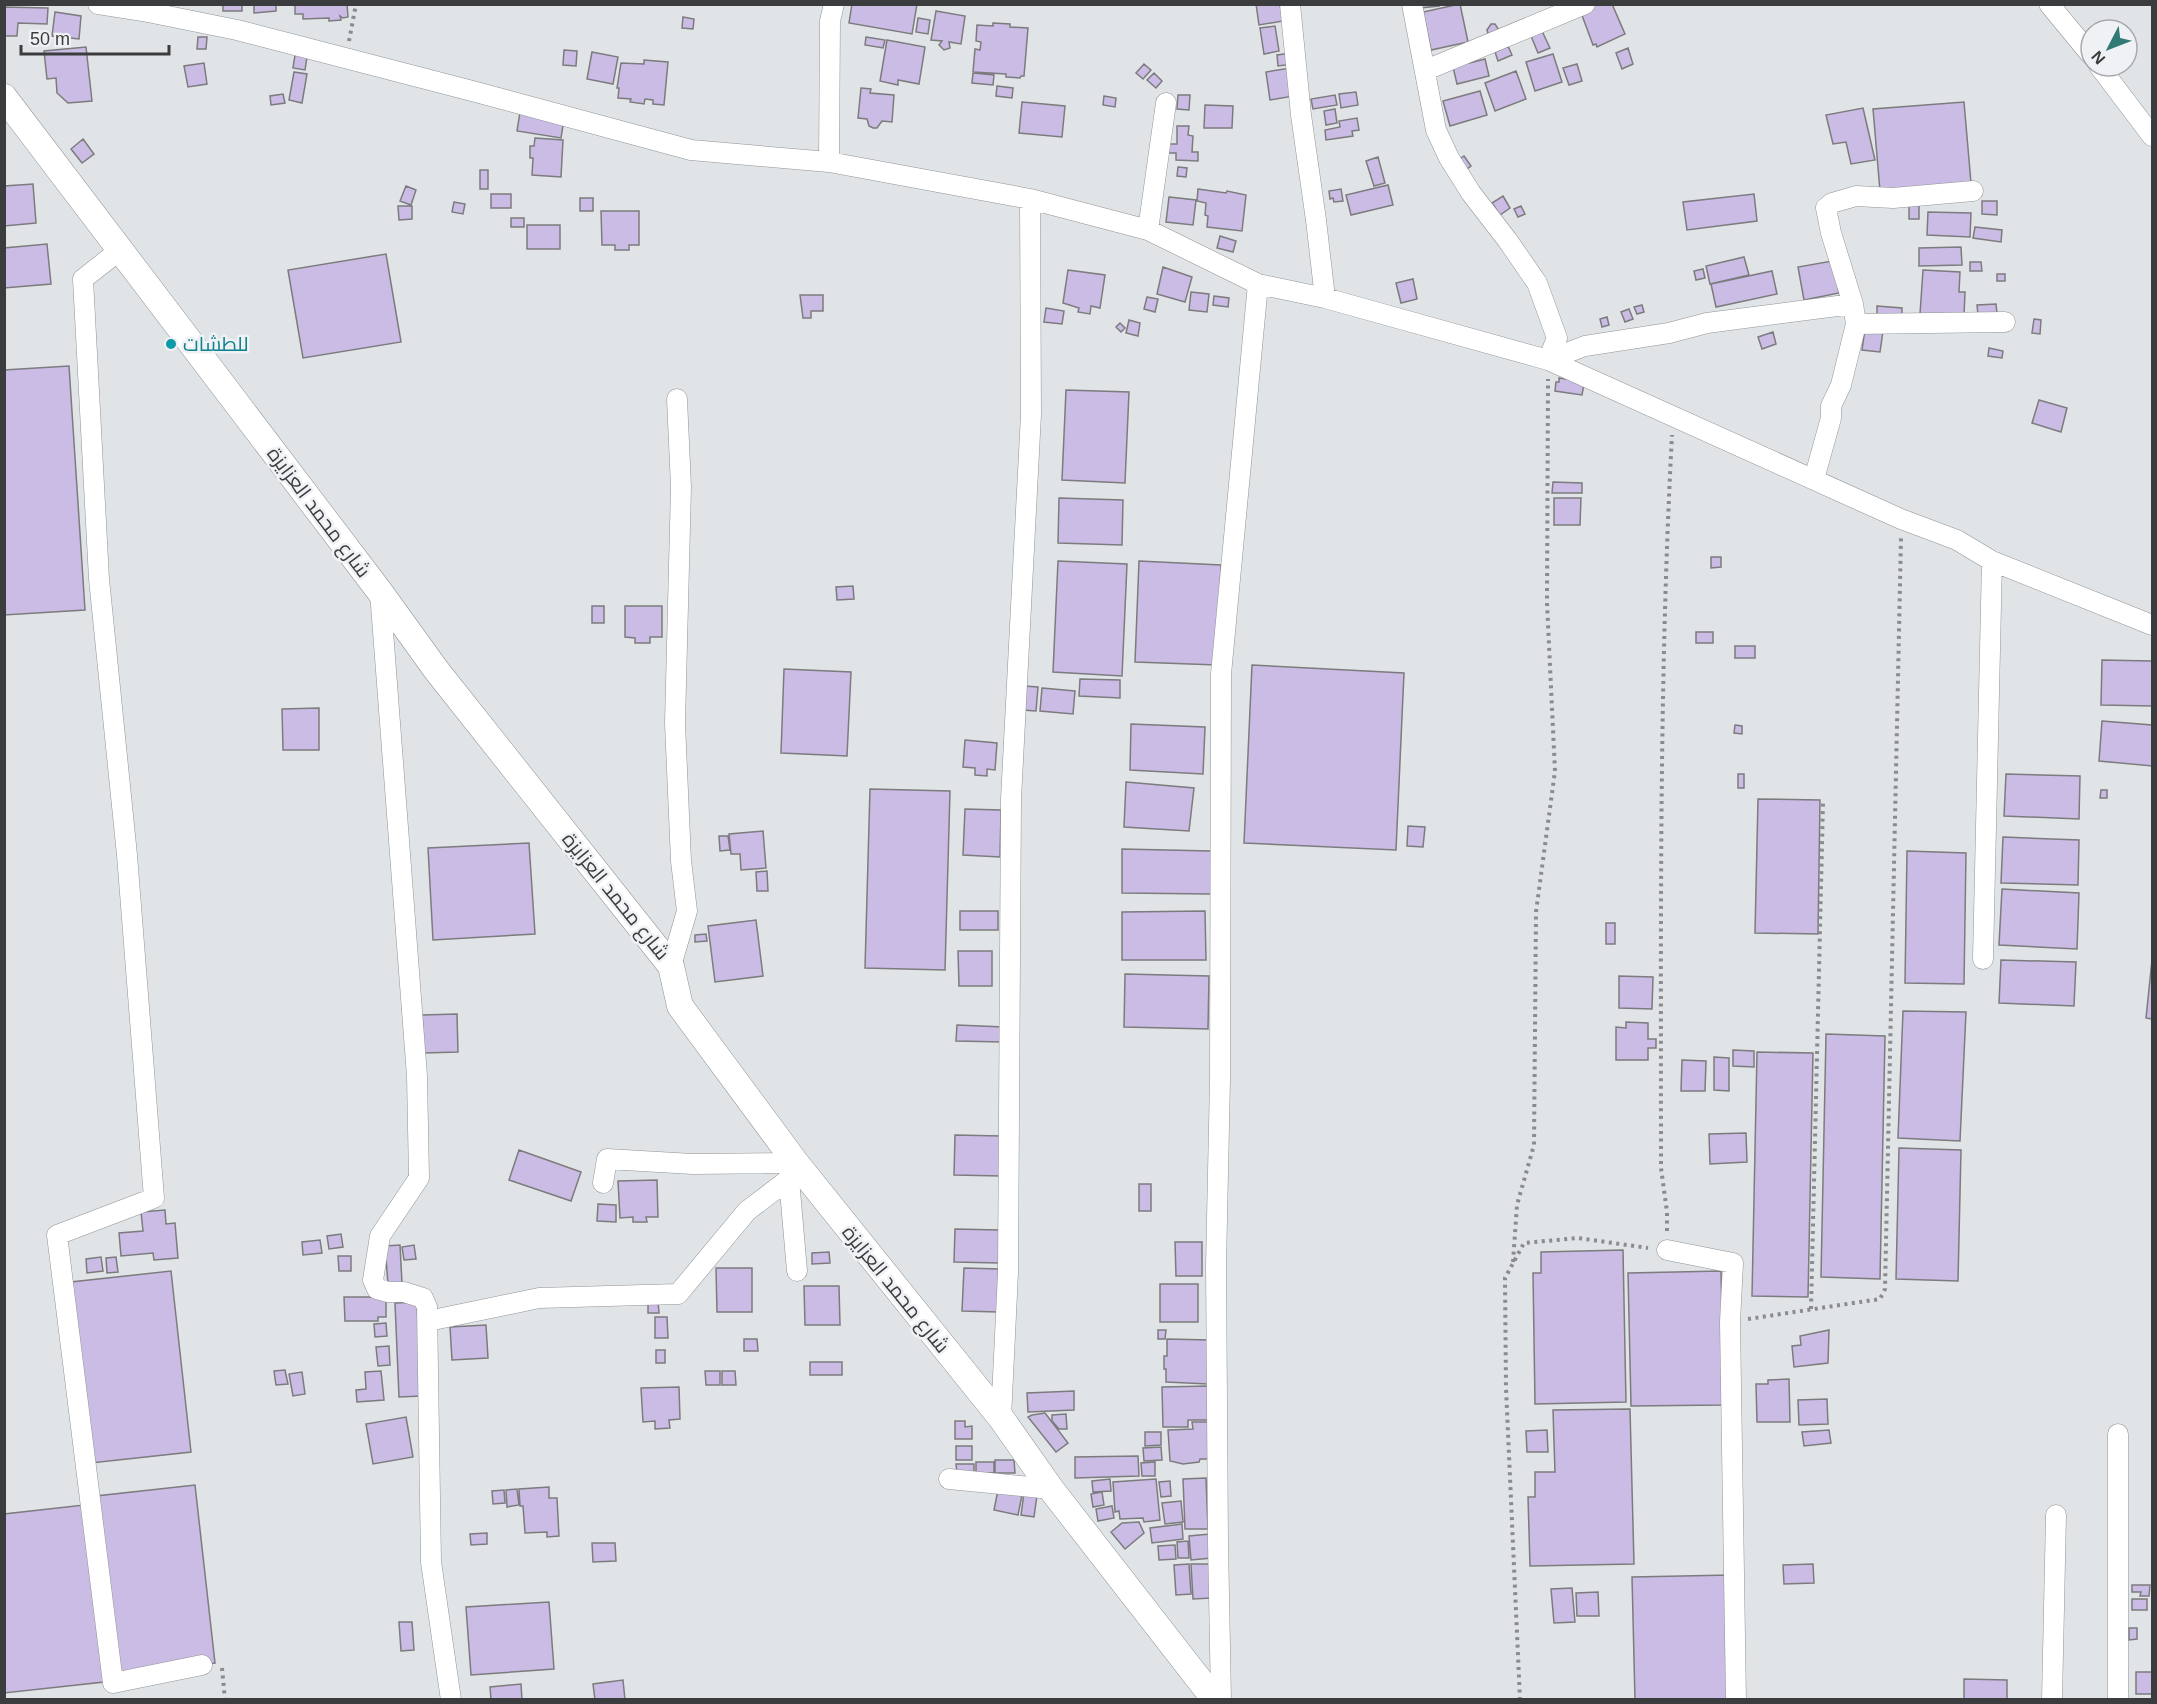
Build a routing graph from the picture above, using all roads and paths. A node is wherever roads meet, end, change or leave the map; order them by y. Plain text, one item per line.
1 (98, 4) edge
2 (356, 4) edge
3 (834, 4) edge
4 (1290, 4) edge
5 (1412, 4) edge
6 (1585, 4) edge
7 (2049, 4) edge
8 (2079, 40) edge
9 (345, 59) junction
10 (1426, 70) junction
11 (2108, 78) edge
12 (4, 97) edge
13 (1166, 103) dead end
14 (2152, 136) edge
15 (829, 162) junction
16 (1973, 191) dead end
17 (1030, 199) junction
18 (1148, 230) junction
19 (120, 250) junction
20 (1258, 284) junction
21 (1325, 298) junction
22 (1855, 314) junction
23 (2005, 322) dead end
24 (1548, 360) junction
25 (677, 399) dead end
26 (1673, 415) junction
27 (1814, 479) junction
28 (1901, 519) junction
29 (1992, 561) junction
30 (380, 592) junction
31 (2152, 625) edge
32 (1823, 802) dead end
33 (1983, 959) dead end
34 (671, 966) junction
35 (793, 1171) junction
36 (603, 1183) dead end
37 (1666, 1250) junction
38 (1513, 1264) junction
39 (797, 1271) dead end
40 (1811, 1309) junction
41 (428, 1321) junction
42 (1730, 1322) junction
43 (1001, 1418) junction
44 (2118, 1434) dead end
45 (949, 1479) dead end
46 (1051, 1490) junction
47 (2056, 1515) dead end
48 (202, 1665) dead end
49 (451, 1700) edge
50 (1215, 1700) edge
51 (1221, 1700) edge
52 (1520, 1700) edge
53 (1736, 1700) edge
54 (2052, 1700) edge
55 (2118, 1700) edge

1 - 9 street
2 - 9 path
3 - 15 street
4 - 21 street
5 - 10 street
6 - 10 street
7 - 8 street
9 - 15 street
10 - 24 street
11 - 14 street
12 - 19 main road, شارع محمد العزايزة
13 - 18 street
15 - 17 street
16 - 22 street
17 - 18 street
17 - 43 street
18 - 20 street
19 - 30 main road, شارع محمد العزايزة
19 - 48 street
20 - 21 street
20 - 51 street
21 - 24 street
22 - 23 street
22 - 24 street
22 - 27 street
24 - 26 street
24 - 38 path
25 - 34 street
26 - 27 street
26 - 37 path
27 - 28 street
28 - 29 street
28 - 40 path
29 - 31 street
29 - 33 street
30 - 34 main road, شارع محمد العزايزة
30 - 41 street
32 - 40 path
34 - 35 main road, شارع محمد العزايزة
35 - 36 street
35 - 39 street
35 - 41 street
35 - 43 main road, شارع محمد العزايزة
37 - 38 path
37 - 42 street
38 - 52 path
40 - 42 path
41 - 49 street
42 - 53 street
43 - 46 main road, شارع محمد العزايزة
44 - 55 street
45 - 46 street
46 - 50 main road, شارع محمد العزايزة
47 - 54 street

